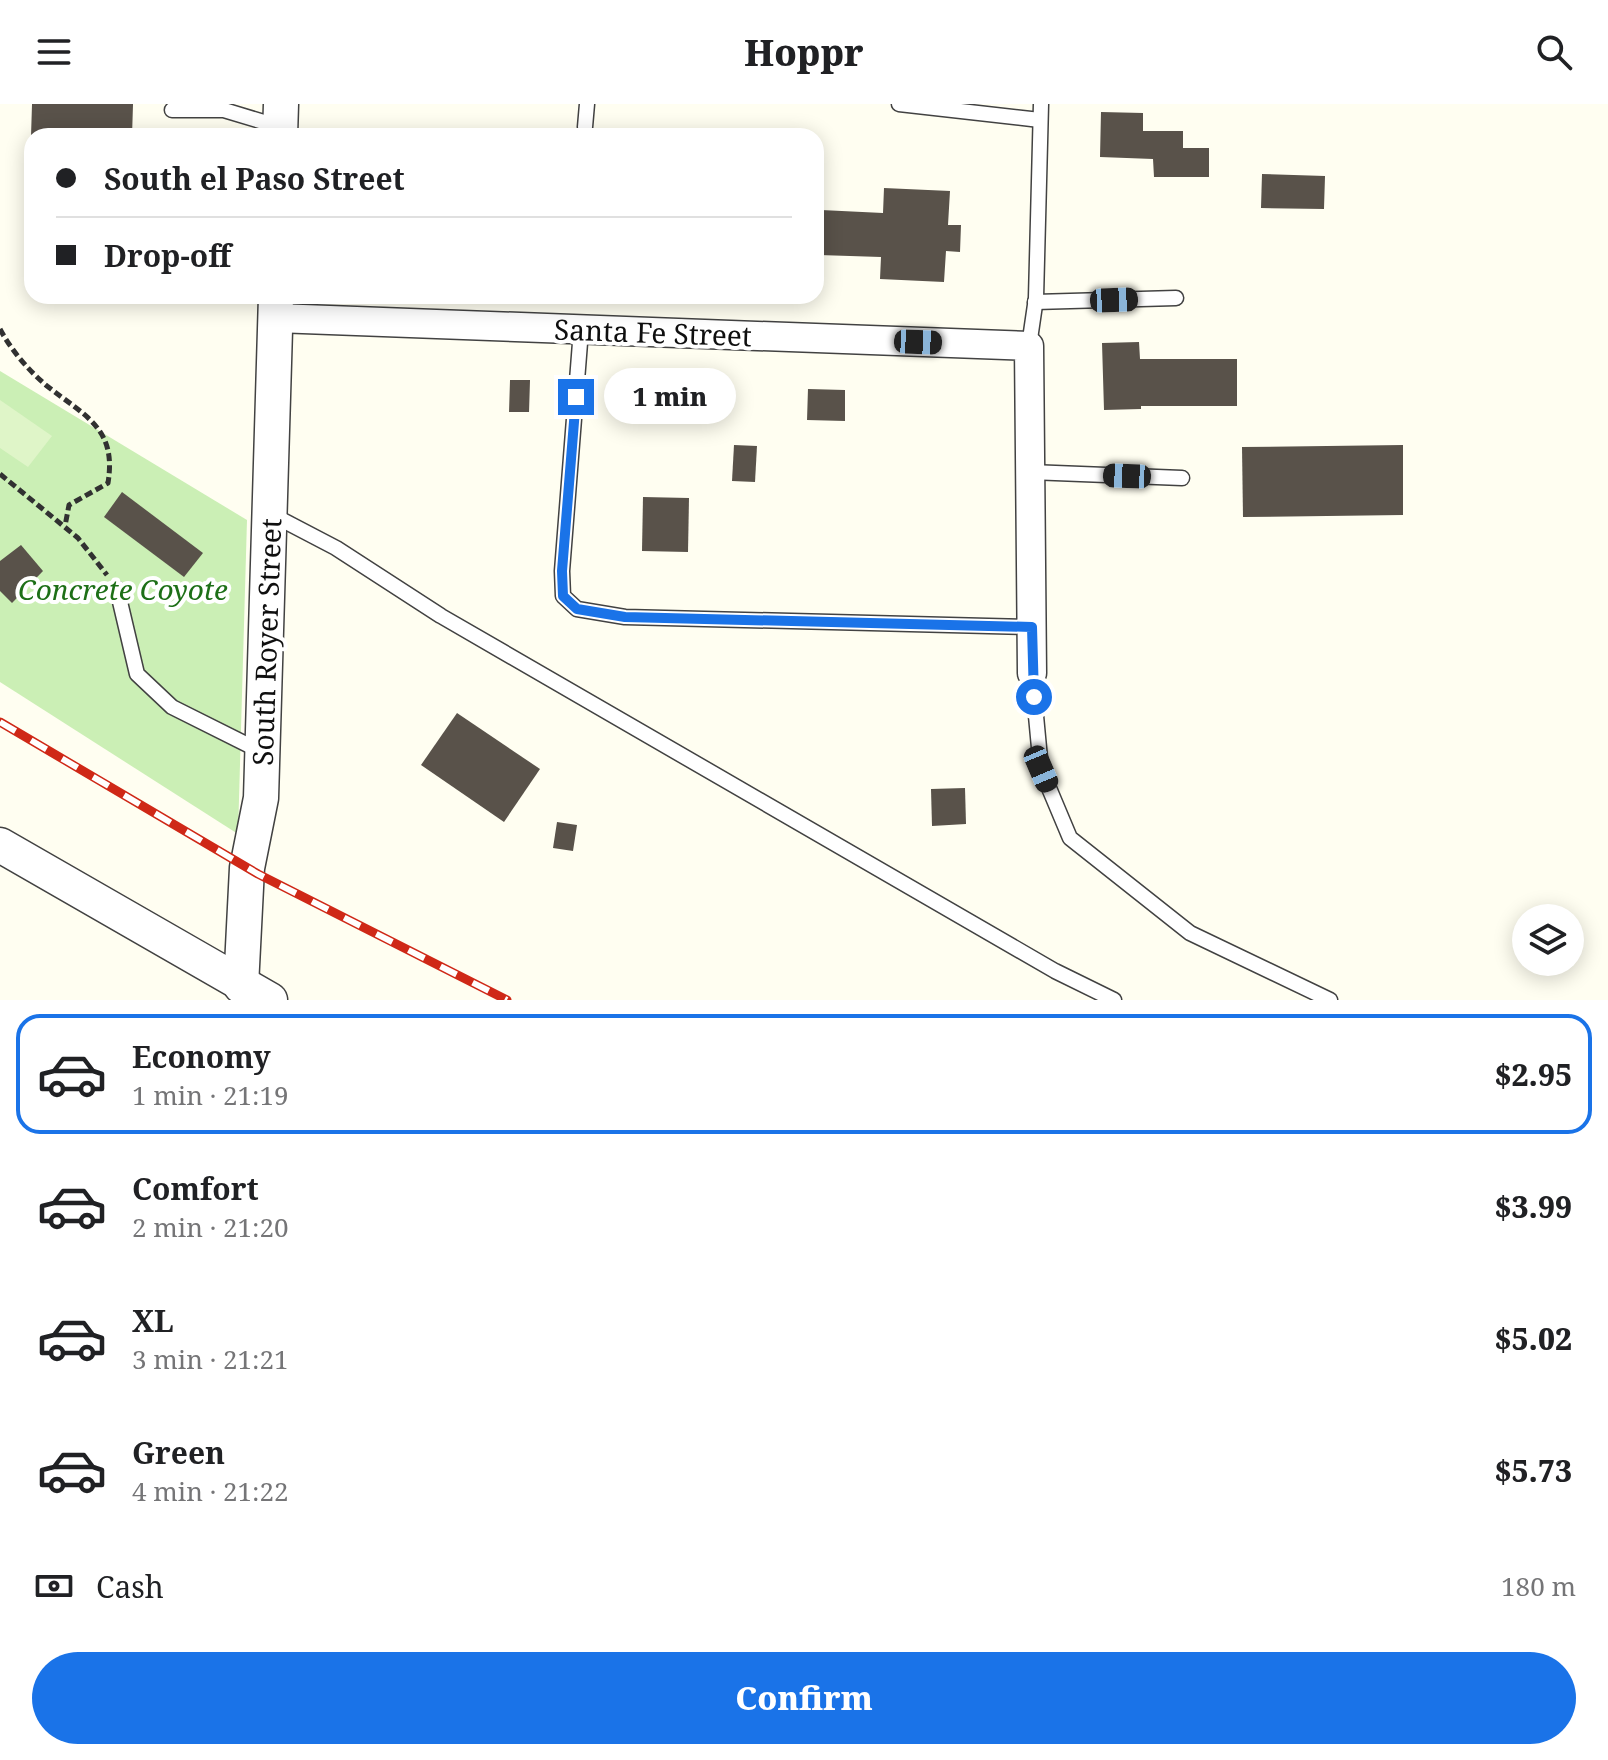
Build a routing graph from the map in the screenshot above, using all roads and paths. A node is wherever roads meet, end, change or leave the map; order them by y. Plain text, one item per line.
1 (587, 104) edge
2 (899, 104) edge
3 (1041, 104) edge
4 (172, 110) dead end
5 (1040, 120) junction
6 (281, 122) edge
7 (585, 127) dead end
8 (1176, 298) dead end
9 (1035, 302) junction
10 (276, 307) edge
11 (0, 329) edge
12 (581, 330) junction
13 (1029, 346) junction
14 (1030, 472) junction
15 (0, 474) edge
16 (1182, 478) dead end
17 (269, 513) junction
18 (65, 526) junction
19 (117, 589) joint
20 (1032, 627) junction
21 (1032, 673) joint
22 (262, 752) junction
23 (0, 845) edge
24 (251, 995) edge
25 (1114, 1000) edge
26 (1330, 1000) edge

1 - 7 lane
2 - 5 lane
3 - 5 lane
4 - 6 lane
5 - 9 lane
8 - 9 lane
9 - 13 lane
10 - 12 street, Santa Fe Street
10 - 17 street, South Royer Street
11 - 18 path
12 - 13 street, Santa Fe Street
12 - 20 lane
13 - 14 street
14 - 16 lane
14 - 20 street
15 - 18 path
17 - 22 street, South Royer Street
17 - 25 lane
18 - 19 path
19 - 22 lane
20 - 21 street
21 - 26 lane
22 - 24 street, South Royer Street
23 - 24 street

